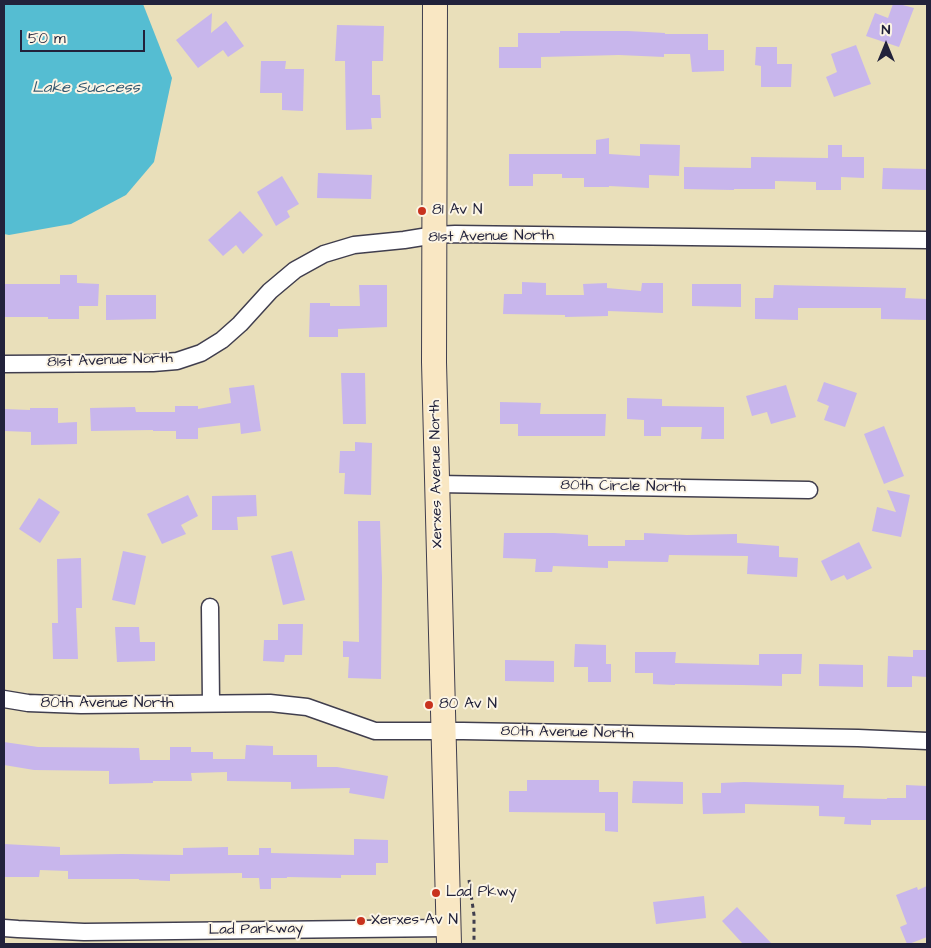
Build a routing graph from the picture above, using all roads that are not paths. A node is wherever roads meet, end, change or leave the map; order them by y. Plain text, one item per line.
1 (435, 4) edge
2 (435, 235) junction
3 (927, 240) edge
4 (4, 364) edge
5 (437, 484) junction
6 (809, 490) dead end
7 (210, 607) dead end
8 (4, 699) edge
9 (211, 703) junction
10 (443, 730) junction
11 (927, 741) edge
12 (4, 928) edge
13 (448, 936) edge

1 - 2 street, Xerxes Avenue North
2 - 3 street, 81st Avenue North
2 - 4 street, 81st Avenue North
2 - 5 street, Xerxes Avenue North
5 - 6 street, 80th Circle North
5 - 10 street, Xerxes Avenue North
7 - 9 street
8 - 9 street, 80th Avenue North
9 - 10 street, 80th Avenue North
10 - 11 street, 80th Avenue North
10 - 13 street, Xerxes Avenue North
12 - 13 street, Lad Parkway

